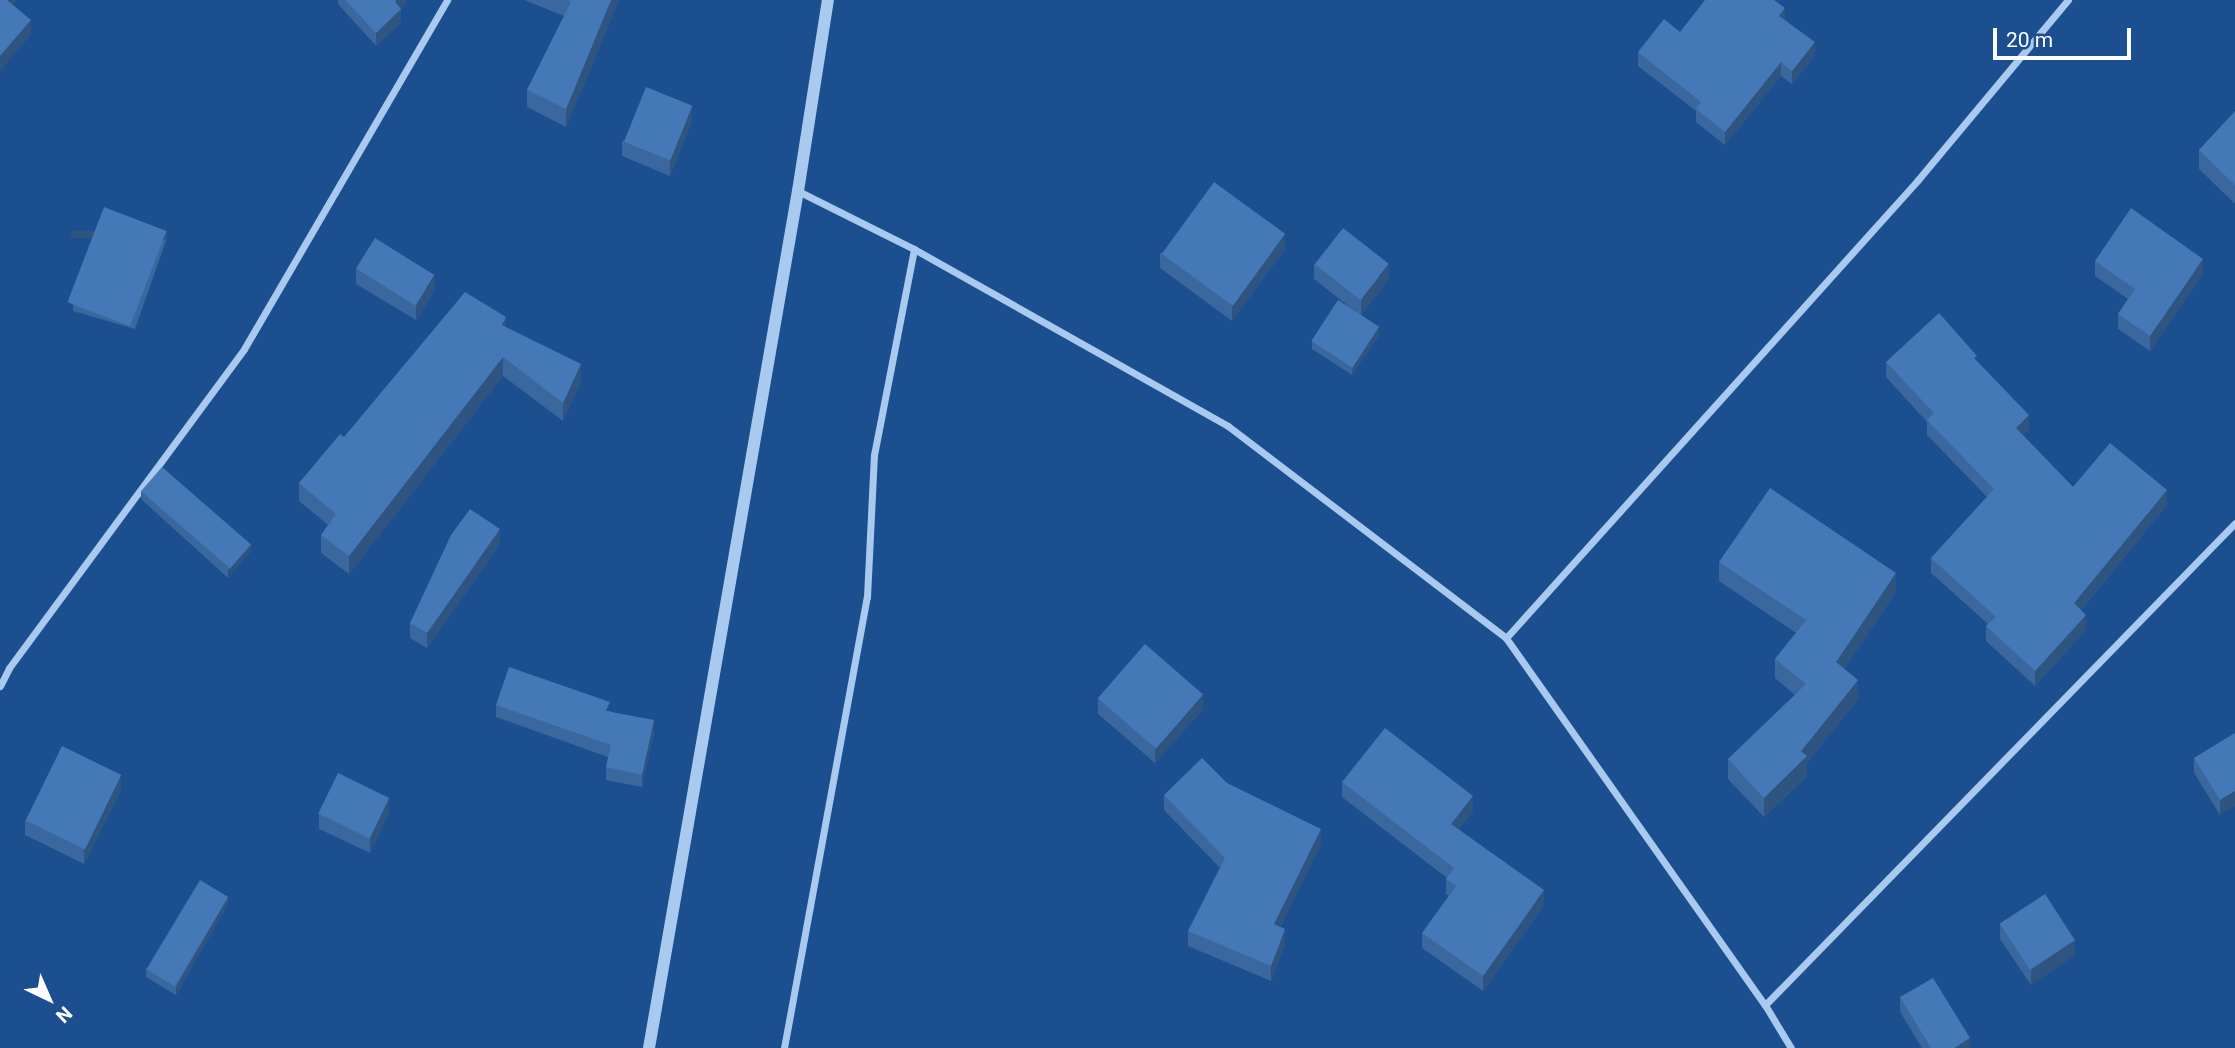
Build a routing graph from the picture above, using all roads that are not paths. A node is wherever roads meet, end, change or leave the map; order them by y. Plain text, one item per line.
1 (447, 0) edge
2 (828, 0) edge
3 (2068, 0) edge
4 (798, 191) junction
5 (914, 249) junction
6 (2235, 523) edge
7 (1506, 638) junction
8 (0, 686) edge
9 (1765, 1005) junction
10 (649, 1048) edge
11 (784, 1048) edge
12 (1791, 1048) edge

1 - 8 street
2 - 4 street
3 - 7 street
4 - 5 street
4 - 10 street
5 - 7 street
5 - 11 street
6 - 9 street
7 - 9 street
9 - 12 street

